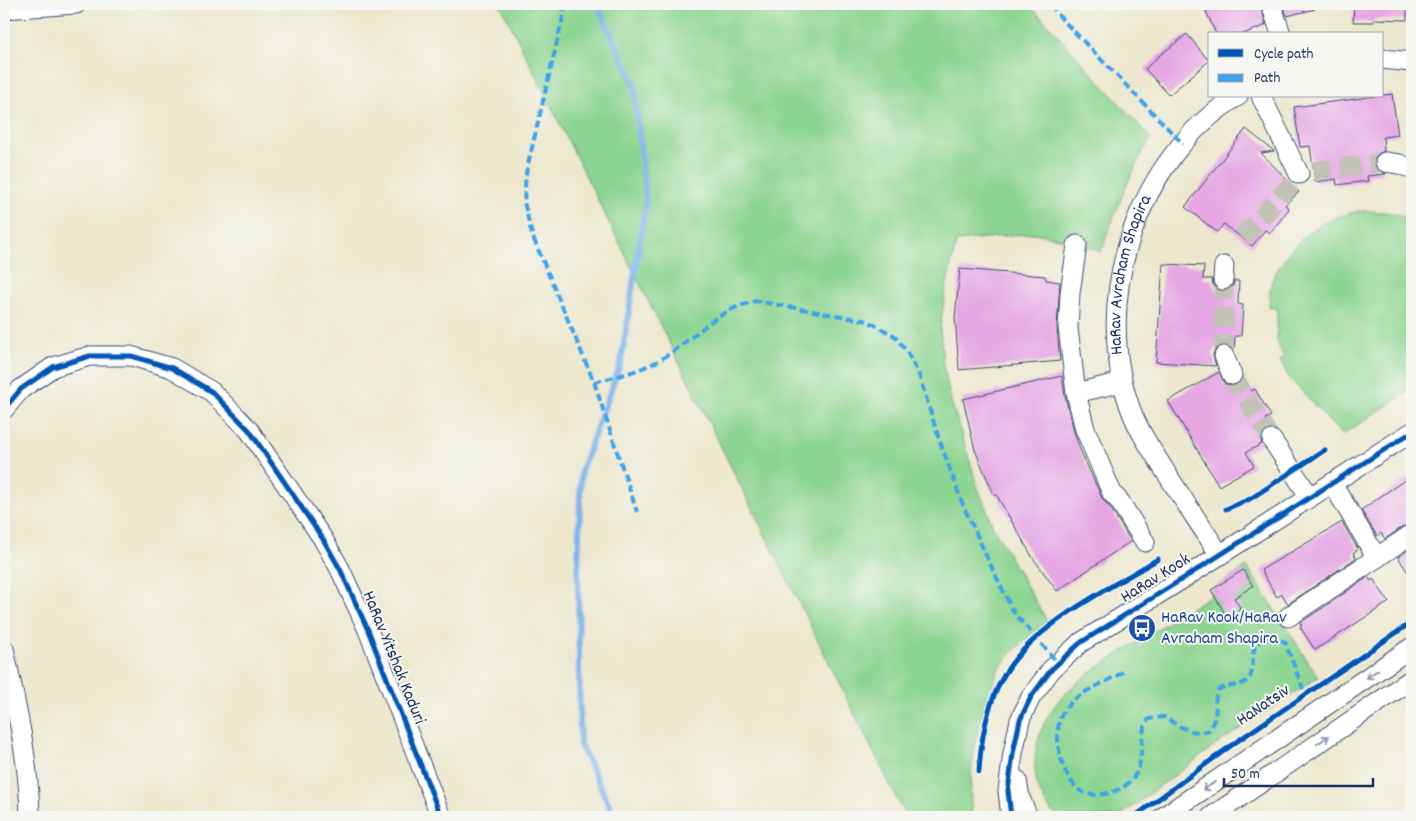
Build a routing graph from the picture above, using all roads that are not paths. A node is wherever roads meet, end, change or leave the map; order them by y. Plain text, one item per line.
1 (76, 4) edge
2 (1271, 4) edge
3 (4, 9) edge
4 (1280, 32) edge
5 (1384, 59) edge
6 (1412, 62) edge
7 (1235, 98) edge
8 (1262, 98) edge
9 (1386, 162) tunnel mouth
10 (1407, 167) dead end
11 (1301, 176) dead end
12 (1077, 245) dead end
13 (1224, 356) tunnel mouth
14 (1232, 375) tunnel mouth
15 (1122, 382) junction
16 (1076, 393) junction
17 (4, 409) edge
18 (1412, 432) edge
19 (1272, 440) tunnel mouth
20 (1332, 483) junction
21 (1310, 498) junction
22 (1412, 534) edge
23 (1145, 542) dead end
24 (1220, 555) junction
25 (1378, 558) junction
26 (1288, 617) dead end
27 (1412, 647) edge
28 (4, 649) edge
29 (1412, 680) edge
30 (1013, 752) junction
31 (30, 817) edge
32 (441, 817) edge
33 (1011, 817) edge
34 (1028, 817) edge
35 (1163, 817) edge
36 (1211, 817) edge

1 - 3 street
2 - 4 street
5 - 6 street
7 - 15 street, HaRav Avraham Shapira
8 - 11 street
9 - 10 street
12 - 16 street
13 - 14 street
15 - 16 street
15 - 24 street, HaRav Avraham Shapira
16 - 23 street
17 - 32 street, HaRav Yitshak Kaduri
18 - 20 street, HaRav Kook
19 - 21 street
20 - 21 street, HaRav Kook
20 - 25 street
21 - 24 street, HaRav Kook
22 - 25 street
24 - 30 street, HaRav Kook
25 - 26 street
27 -> 35 street, HaNatsiv
28 - 31 street
36 -> 29 street
30 - 33 street, HaRav Kook
30 - 34 street, HaRav Kook

